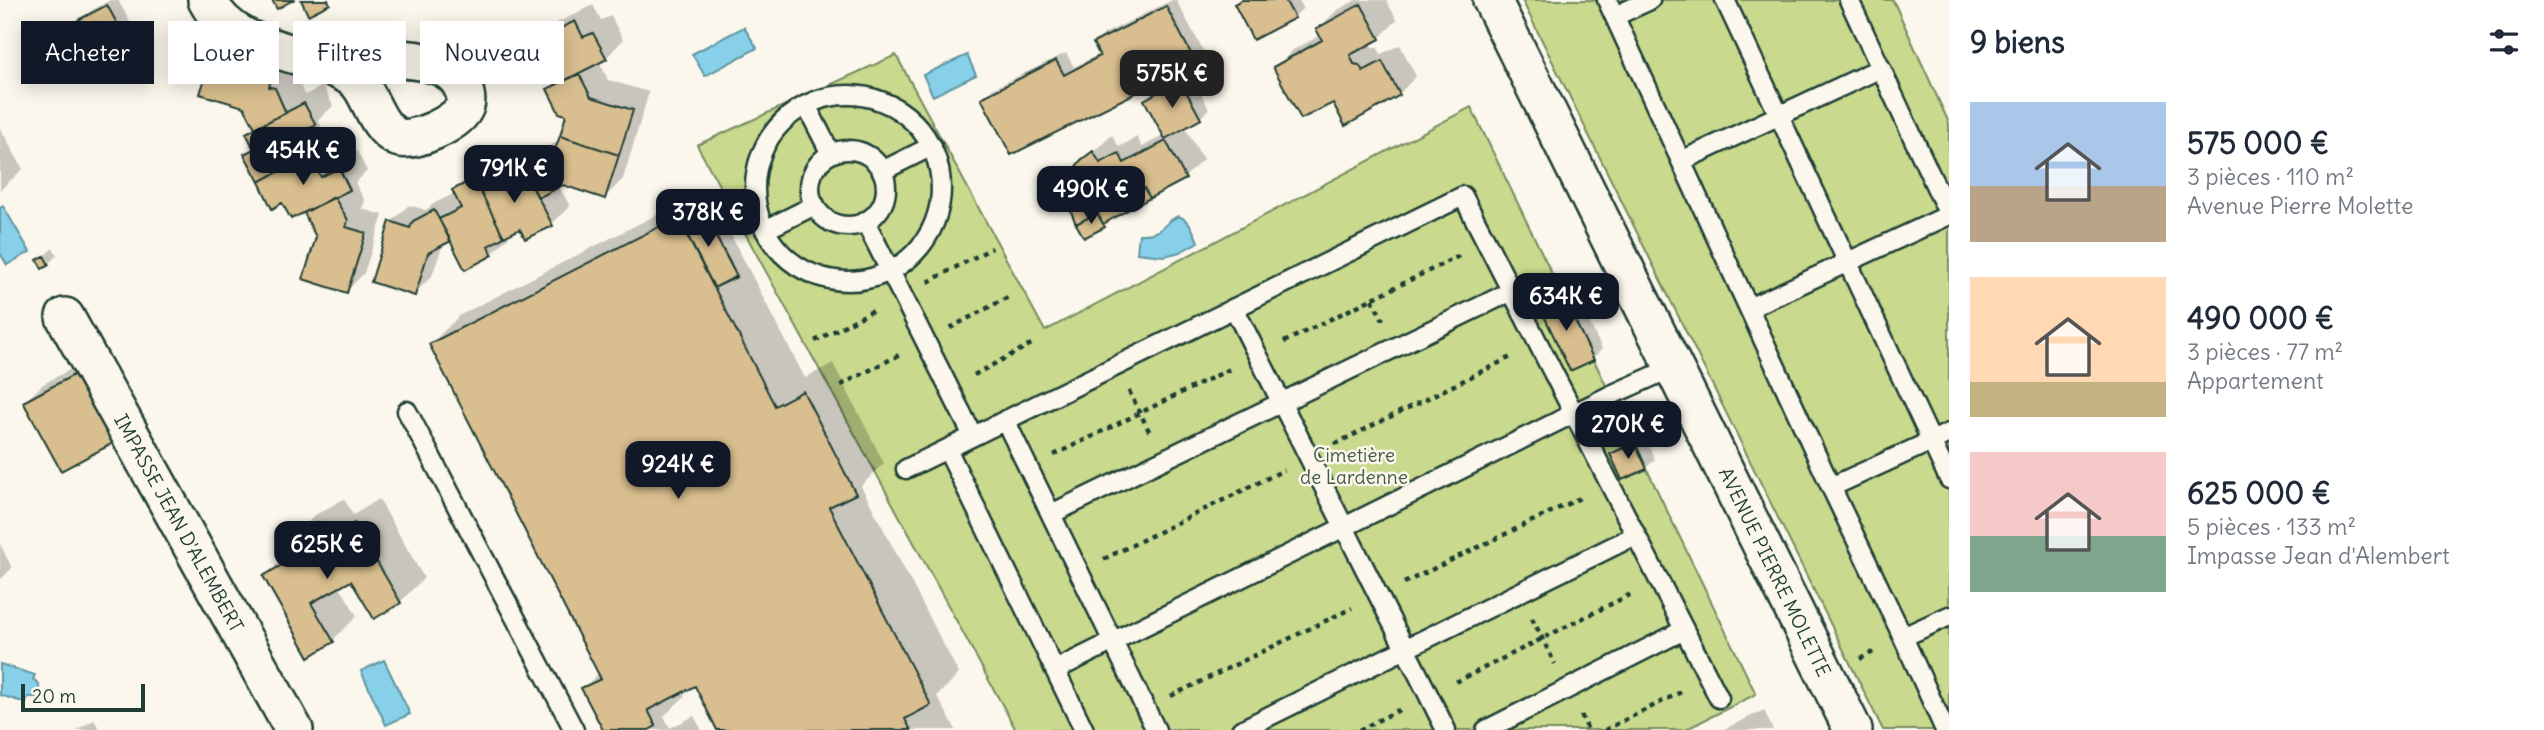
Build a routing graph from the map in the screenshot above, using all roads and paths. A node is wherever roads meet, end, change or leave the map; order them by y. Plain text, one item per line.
1 (207, 0) edge
2 (1492, 0) edge
3 (1650, 0) edge
4 (1725, 0) edge
5 (1849, 0) edge
6 (1611, 8) edge
7 (293, 54) edge
8 (1881, 68) junction
9 (806, 105) junction
10 (1779, 115) junction
11 (932, 146) junction
12 (831, 154) junction
13 (1681, 161) junction
14 (882, 171) junction
15 (815, 205) junction
16 (865, 221) junction
17 (765, 230) junction
18 (1848, 263) junction
19 (890, 271) junction
20 (1512, 291) junction
21 (1234, 308) junction
22 (1749, 309) junction
23 (65, 317) dead end
24 (1035, 342) dead end
25 (1117, 365) junction
26 (1674, 367) junction
27 (949, 389) junction
28 (1282, 402) junction
29 (407, 411) dead end
30 (1574, 414) junction
31 (1005, 420) junction
32 (1949, 433) edge
33 (973, 436) junction
34 (1931, 441) junction
35 (947, 449) junction
36 (1164, 460) junction
37 (906, 469) dead end
38 (1949, 479) edge
39 (1831, 487) junction
40 (1051, 514) junction
41 (1344, 527) junction
42 (1636, 535) junction
43 (1659, 581) junction
44 (1949, 616) edge
45 (1684, 630) junction
46 (1903, 637) junction
47 (1113, 642) junction
48 (1405, 649) junction
49 (1055, 670) junction
50 (1708, 678) junction
51 (1429, 695) junction
52 (1719, 698) dead end
53 (294, 730) edge
54 (574, 730) edge
55 (1084, 730) edge
56 (1156, 730) edge
57 (1241, 730) edge
58 (1359, 730) edge
59 (1446, 730) edge
60 (1486, 730) edge
61 (1605, 730) edge
62 (1853, 730) edge
63 (1945, 730) edge

1 - 7 street
2 - 26 street, AVENUE PIERRE MOLETTE
3 - 6 lane
4 - 10 lane
5 - 8 lane
6 - 13 lane
8 - 10 lane
8 - 18 lane
9 - 11 lane
9 - 12 lane
9 - 17 lane
10 - 13 lane
10 - 18 lane
11 - 14 lane
11 - 19 lane
12 - 14 lane
12 - 15 lane
13 - 22 lane
14 - 16 lane
15 - 16 lane
15 - 17 lane
16 - 19 lane
17 - 19 lane
18 - 22 lane
18 - 34 lane
19 - 27 lane
20 - 21 lane
20 - 28 lane
20 - 30 lane
21 - 25 lane
21 - 28 lane
22 - 39 lane
23 - 53 street, IMPASSE JEAN D'ALEMBERT
24 - 27 path
25 - 31 lane
25 - 36 path
26 - 30 lane
26 - 62 street, AVENUE PIERRE MOLETTE
27 - 33 lane
28 - 36 lane
28 - 41 lane
29 - 54 lane
30 - 41 lane
30 - 42 lane
31 - 33 lane
31 - 40 lane
32 - 34 lane
33 - 35 lane
34 - 38 lane
34 - 39 lane
35 - 37 lane
35 - 49 lane
36 - 40 lane
39 - 46 lane
40 - 47 lane
41 - 47 lane
41 - 48 lane
42 - 43 lane
42 - 48 lane
43 - 45 lane
43 - 51 path
44 - 46 lane
45 - 50 lane
45 - 60 lane
46 - 63 lane
47 - 49 lane
47 - 56 lane
48 - 51 lane
48 - 57 lane
49 - 55 lane
50 - 52 lane
50 - 61 path
51 - 58 path
51 - 59 lane

